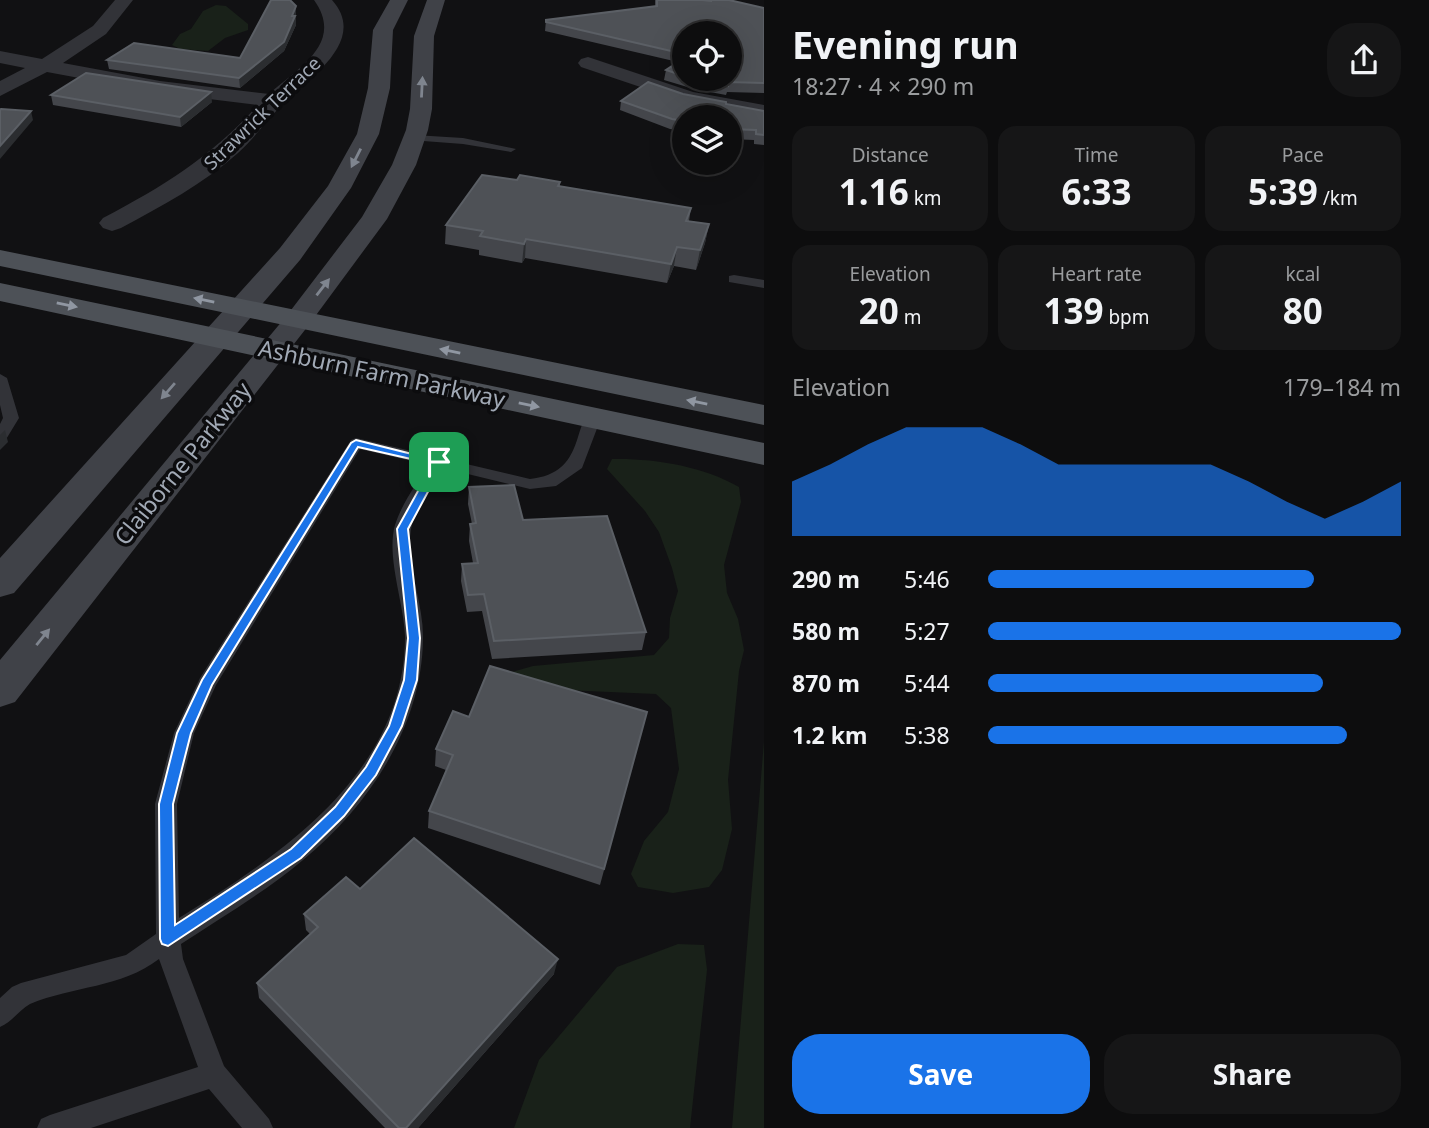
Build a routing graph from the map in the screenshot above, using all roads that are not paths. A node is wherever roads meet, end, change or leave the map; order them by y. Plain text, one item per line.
1 (124, 0) edge
2 (323, 0) edge
3 (399, 0) edge
4 (436, 0) edge
5 (0, 57) edge
6 (588, 63) dead end
7 (45, 65) junction
8 (0, 90) edge
9 (273, 101) junction
10 (764, 111) edge
11 (414, 138) junction
12 (511, 149) dead end
13 (112, 223) dead end
14 (0, 258) edge
15 (734, 279) dead end
16 (764, 284) edge
17 (0, 292) edge
18 (243, 308) junction
19 (298, 320) junction
20 (216, 336) junction
21 (273, 350) junction
22 (0, 378) edge
23 (764, 415) edge
24 (593, 418) junction
25 (0, 438) edge
26 (764, 454) edge
27 (439, 462) junction
28 (0, 583) edge
29 (0, 690) edge
30 (168, 939) junction
31 (0, 1015) edge
32 (214, 1075) junction
33 (50, 1128) edge
34 (260, 1128) edge

1 - 7 street
2 - 9 street, Strawrick Terrace
3 -> 18 main road
11 -> 4 main road, Claiborne Parkway
5 - 7 street
6 - 10 street
7 - 8 street
7 - 9 street
9 - 13 street, Strawrick Terrace
11 - 12 lane
19 -> 11 main road, Claiborne Parkway
18 -> 14 main road, Ashburn Farm Parkway
15 - 16 lane
17 -> 20 main road, Ashburn Farm Parkway
18 - 19 main road, Ashburn Farm Parkway
18 - 20 main road
19 - 21 main road, Claiborne Parkway
23 -> 19 main road, Ashburn Farm Parkway
20 - 21 main road, Ashburn Farm Parkway
20 -> 28 main road
21 -> 24 main road, Ashburn Farm Parkway
29 -> 21 main road, Claiborne Parkway
22 - 25 lane
24 - 26 main road, Ashburn Farm Parkway
24 - 27 lane
27 - 30 lane
27 - 30 lane
30 - 31 lane
30 - 32 lane
32 - 33 lane
32 - 34 lane

